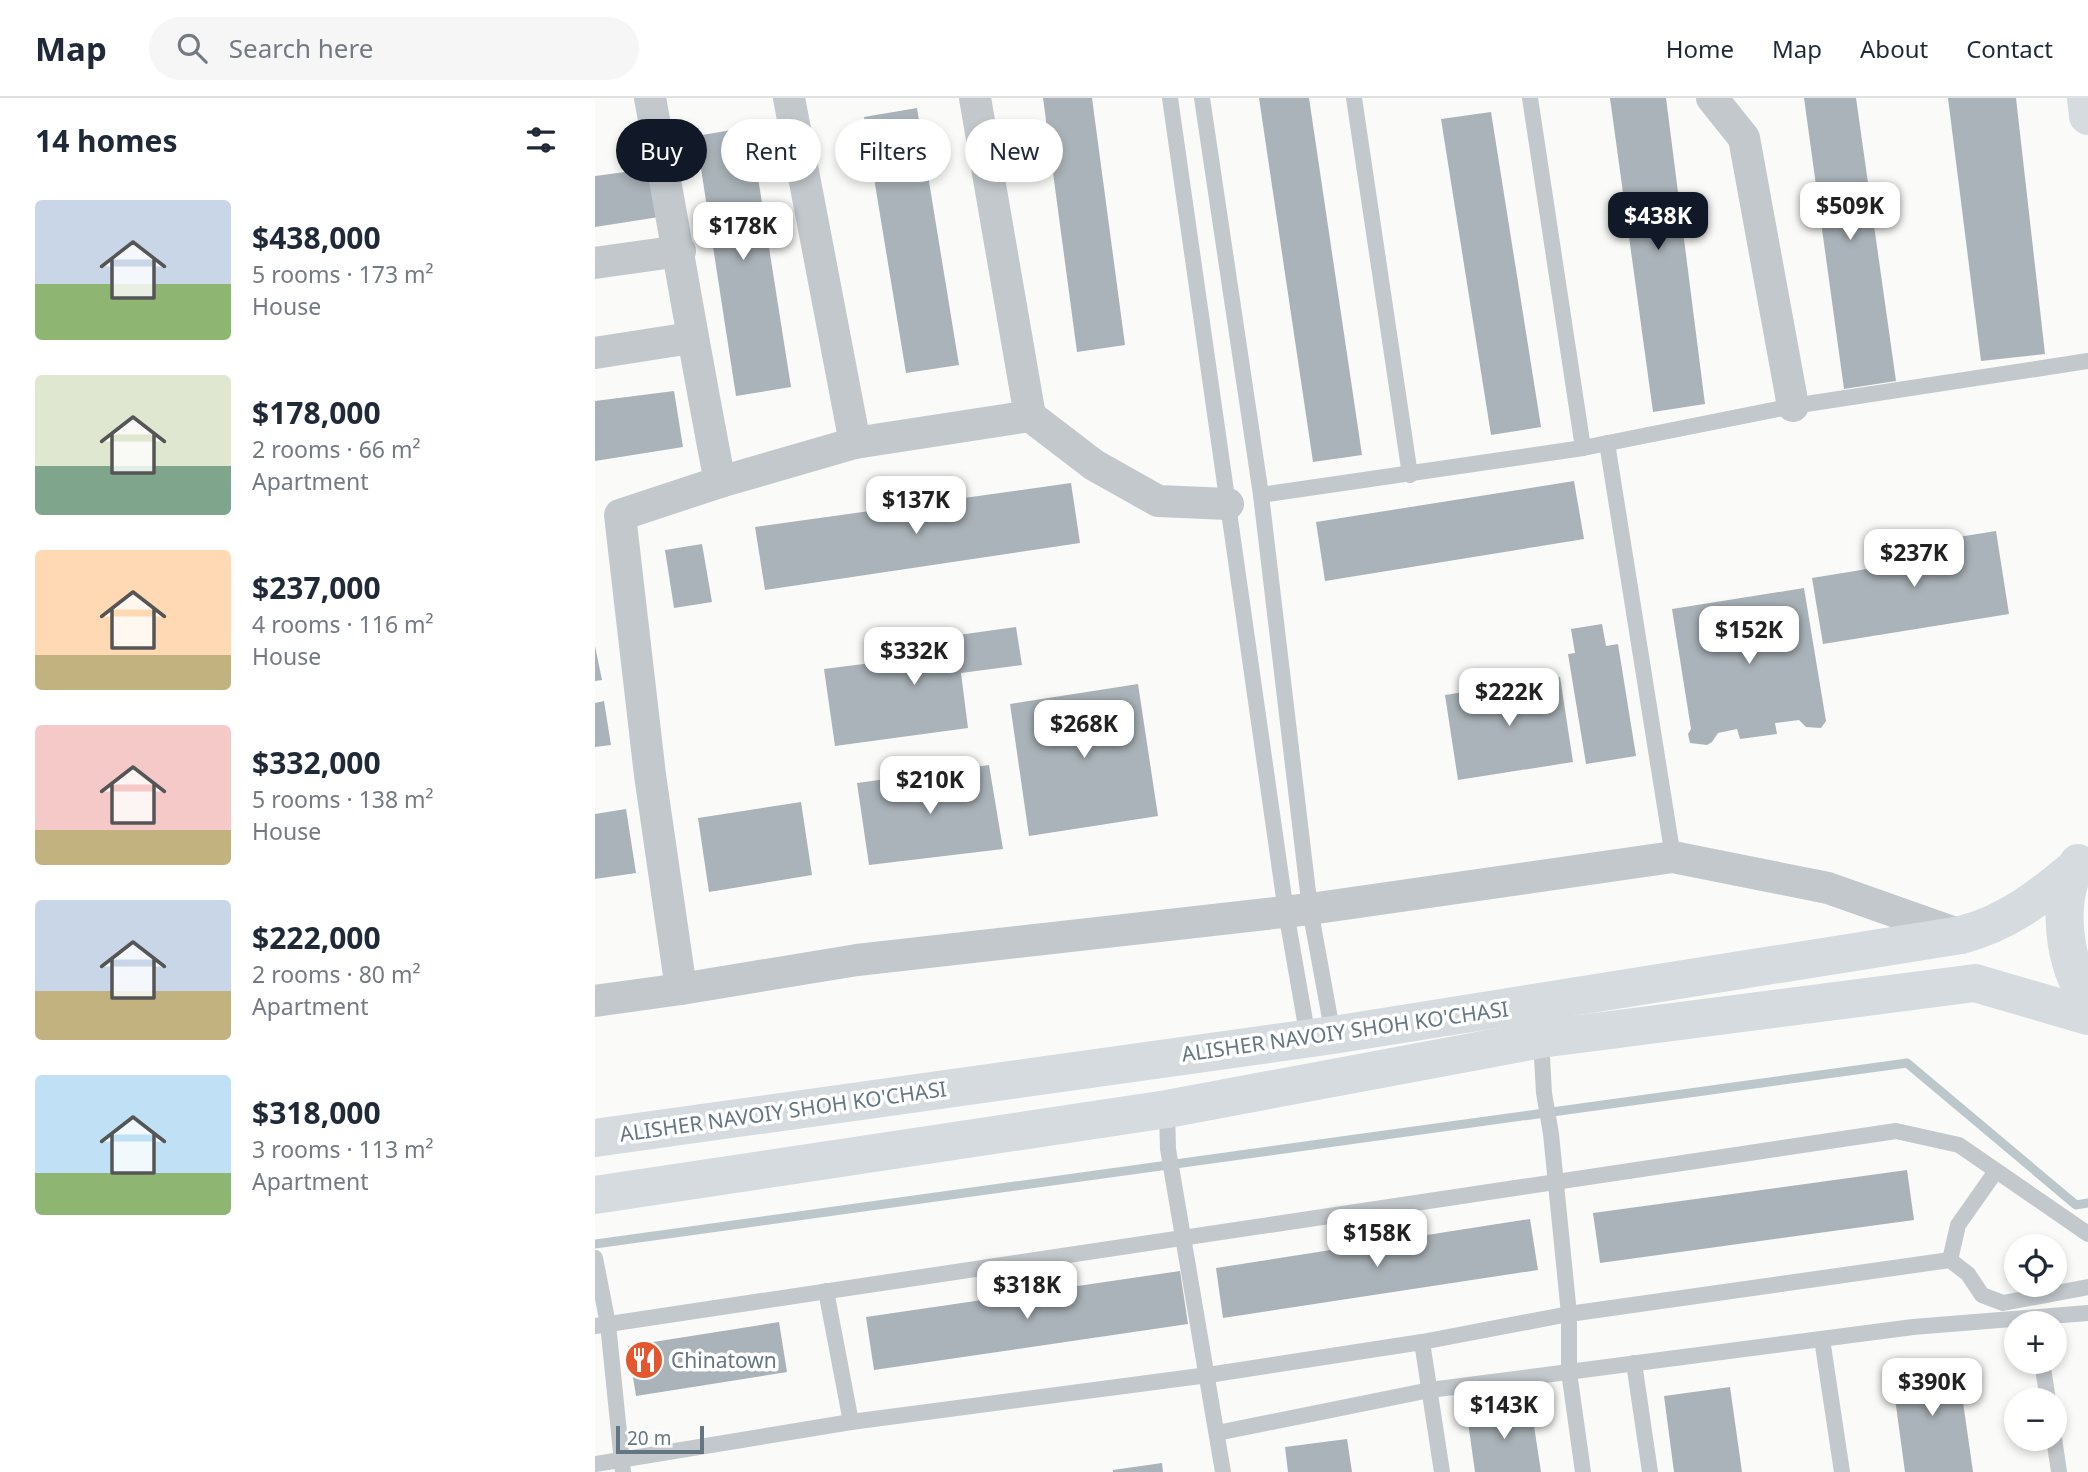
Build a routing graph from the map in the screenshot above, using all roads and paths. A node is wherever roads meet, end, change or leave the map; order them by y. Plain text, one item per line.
1 (650, 98) edge
2 (789, 98) edge
3 (975, 98) edge
4 (1170, 98) edge
5 (1202, 98) edge
6 (1354, 98) edge
7 (1530, 98) edge
8 (1712, 98) edge
9 (2086, 98) edge
10 (2088, 116) edge
11 (680, 251) junction
12 (595, 263) edge
13 (691, 338) junction
14 (595, 353) edge
15 (2088, 361) edge
16 (1793, 406) junction
17 (1030, 416) junction
18 (855, 443) junction
19 (1607, 443) junction
20 (1583, 448) junction
21 (1410, 475) junction
22 (720, 482) junction
23 (1261, 495) junction
24 (1228, 503) junction
25 (607, 517) edge
26 (1673, 857) junction
27 (2081, 858) edge
28 (1298, 910) junction
29 (1961, 936) junction
30 (681, 989) junction
31 (2088, 999) edge
32 (595, 1001) edge
33 (2088, 1016) edge
34 (1320, 1036) junction
35 (1541, 1039) junction
36 (1167, 1110) junction
37 (595, 1138) edge
38 (1996, 1171) junction
39 (1555, 1182) junction
40 (595, 1195) edge
41 (2088, 1234) edge
42 (1183, 1238) junction
43 (595, 1259) edge
44 (1949, 1260) junction
45 (2088, 1287) edge
46 (826, 1292) junction
47 (2088, 1313) edge
48 (1569, 1314) junction
49 (2067, 1316) edge
50 (2004, 1323) edge
51 (601, 1325) edge
52 (1822, 1339) junction
53 (1422, 1342) junction
54 (1634, 1363) junction
55 (1569, 1371) junction
56 (1208, 1375) junction
57 (1430, 1390) junction
58 (851, 1422) junction
59 (1217, 1433) junction
60 (2056, 1451) edge
61 (595, 1464) edge
62 (622, 1466) edge
63 (1223, 1472) edge
64 (1442, 1472) edge
65 (1583, 1472) edge
66 (1650, 1472) edge
67 (1842, 1472) edge
68 (2059, 1472) edge

1 - 11 street
2 - 18 street
3 - 17 street
4 - 24 lane
5 - 23 lane
6 - 21 lane
7 - 20 lane
8 - 16 street
9 - 10 main road
11 - 12 street
11 - 13 street
13 - 14 street
13 - 22 street
15 - 16 lane
16 - 19 lane
17 - 18 street
17 - 24 street
18 - 22 street
19 - 20 lane
19 - 26 lane
20 - 21 lane
21 - 23 lane
22 - 25 street
23 - 28 lane
24 - 28 lane
25 - 30 street
26 - 28 street
26 - 29 street
27 - 29 main road, ALISHER NAVOIY SHOH KO'CHASI
27 - 31 main road
28 - 30 street
28 - 34 lane
28 - 34 lane
29 - 34 main road, ALISHER NAVOIY SHOH KO'CHASI
30 - 32 street
33 - 35 main road, ALISHER NAVOIY SHOH KO'CHASI
34 - 37 main road, ALISHER NAVOIY SHOH KO'CHASI
35 - 36 main road, ALISHER NAVOIY SHOH KO'CHASI
35 - 39 lane
36 - 40 main road, ALISHER NAVOIY SHOH KO'CHASI
36 - 42 lane
38 - 39 lane
38 - 41 lane
38 - 44 lane
39 - 42 lane
39 - 48 lane
42 - 46 lane
42 - 56 lane
43 - 51 lane
44 - 45 lane
44 - 48 lane
46 - 51 lane
46 - 58 lane
47 - 49 lane
48 - 53 lane
48 - 55 lane
50 - 52 lane
51 - 62 lane
52 - 54 lane
52 - 67 lane
53 - 56 lane
53 - 57 lane
54 - 55 lane
54 - 66 lane
55 - 57 lane
55 - 65 lane
56 - 58 lane
56 - 59 lane
57 - 59 lane
57 - 64 lane
58 - 62 lane
59 - 63 lane
60 - 68 lane
61 - 62 lane

